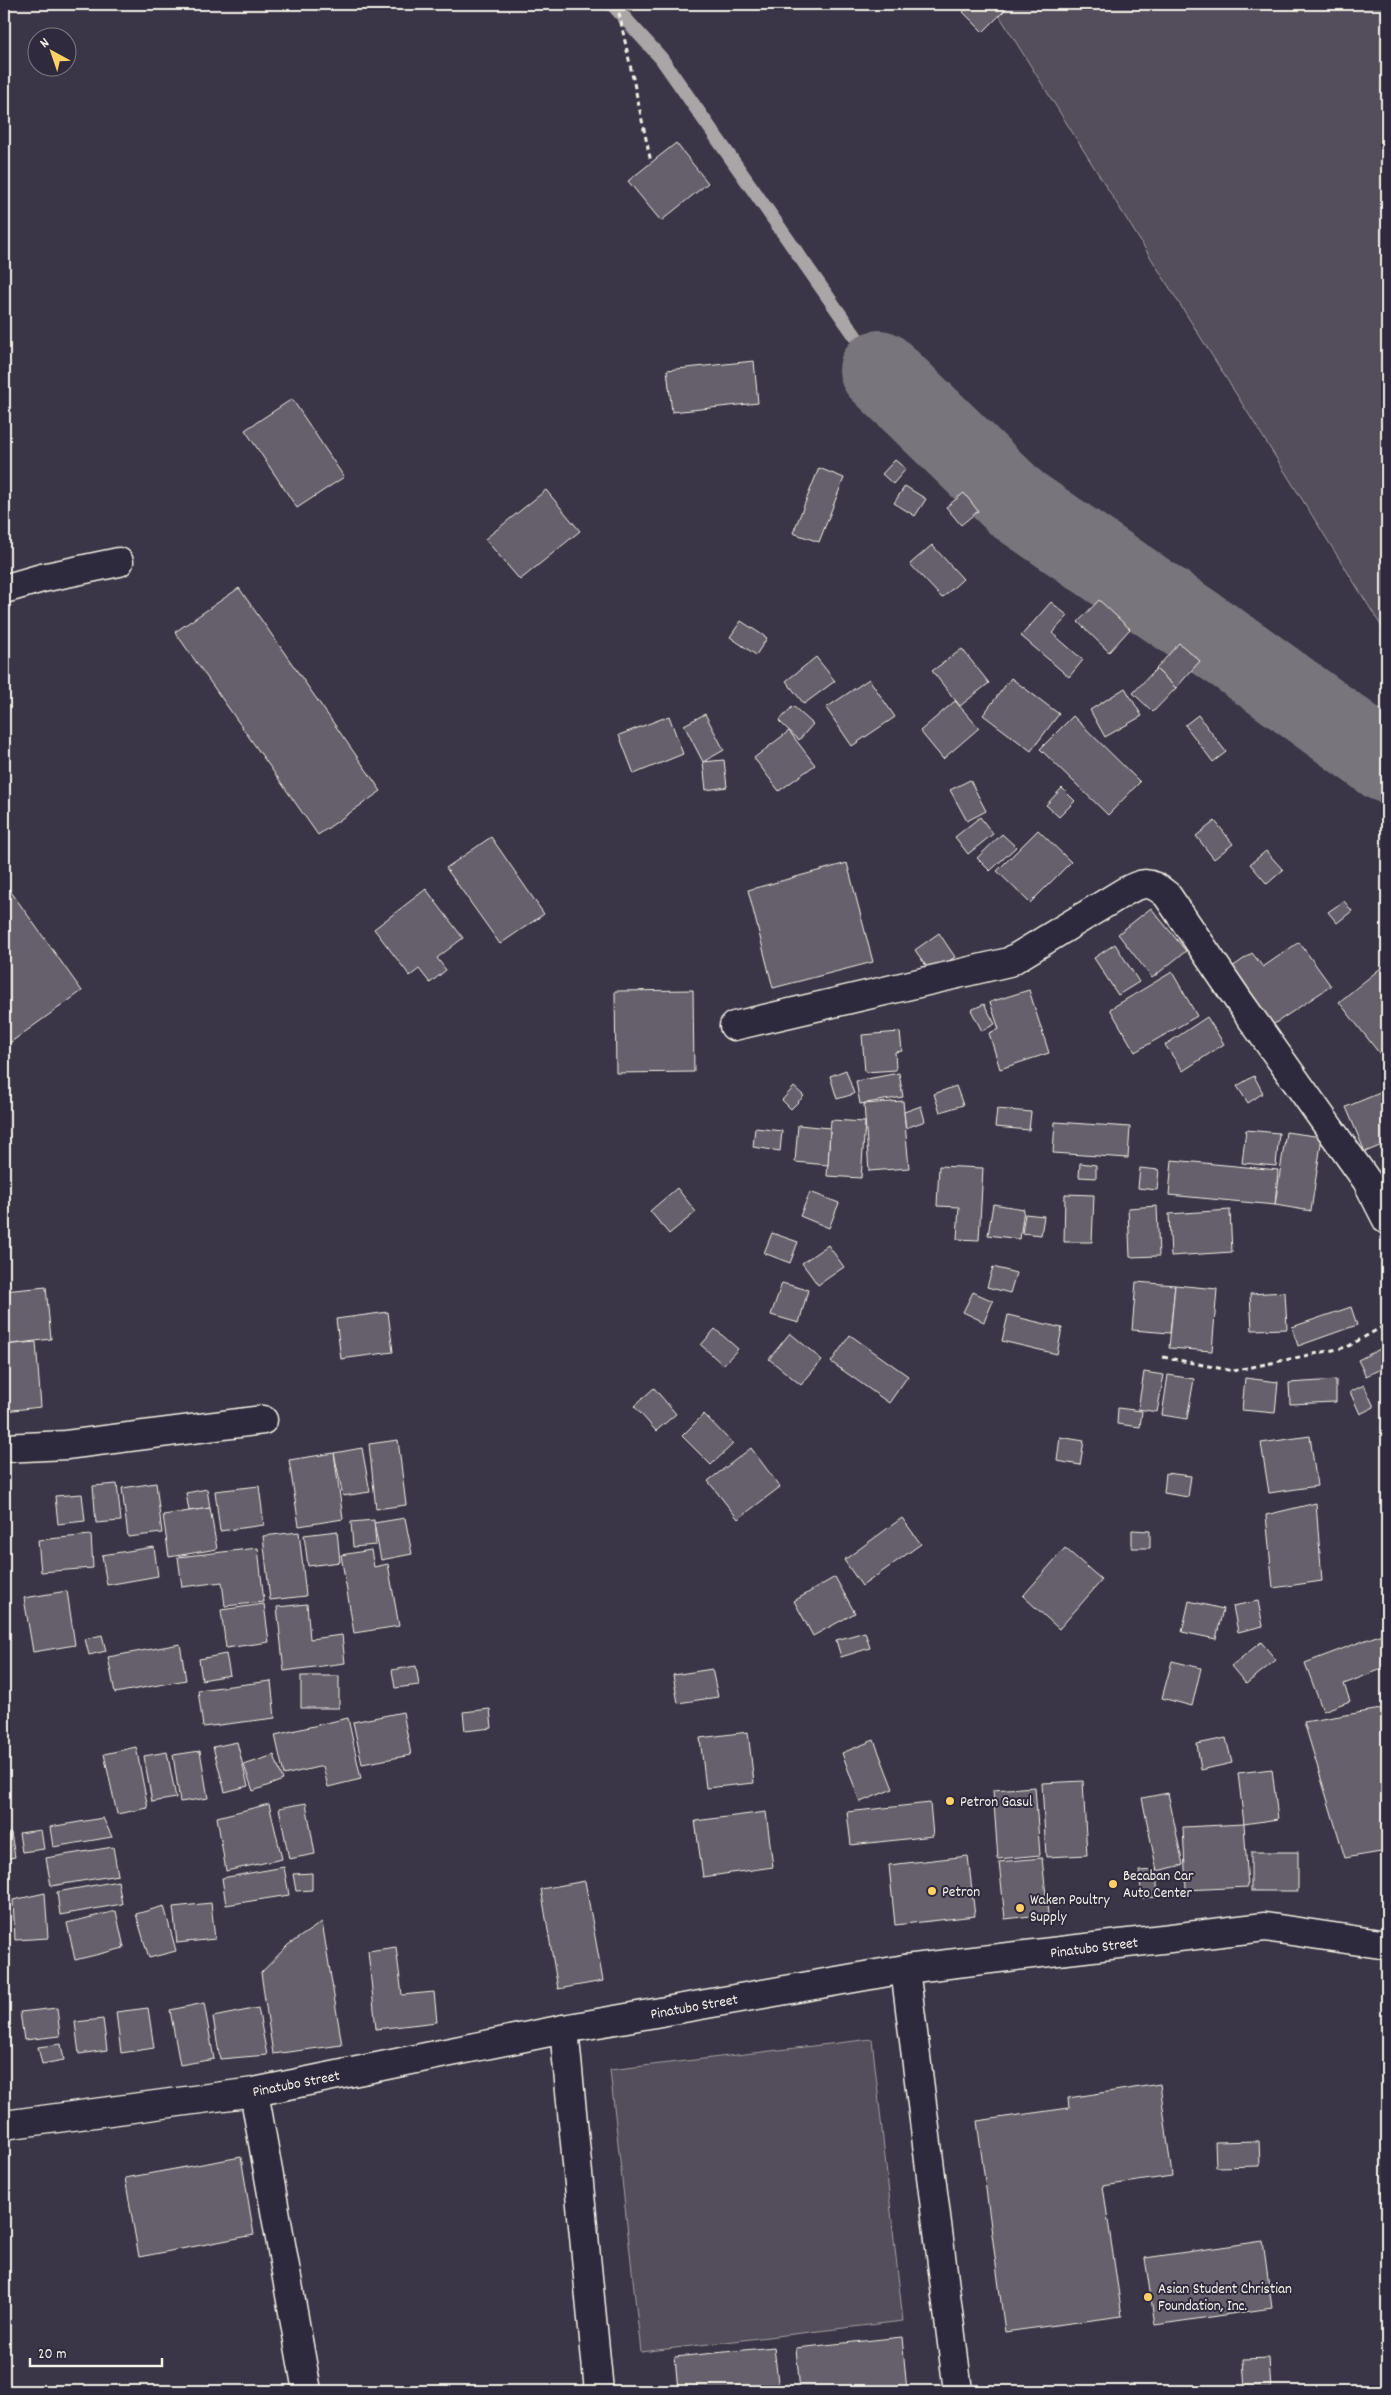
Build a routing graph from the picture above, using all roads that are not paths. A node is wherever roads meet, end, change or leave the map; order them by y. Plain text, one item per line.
1 (119, 562) dead end
2 (4, 589) edge
3 (734, 1026) dead end
4 (1387, 1220) edge
5 (263, 1420) dead end
6 (4, 1448) edge
7 (1387, 1945) edge
8 (905, 1969) junction
9 (564, 2029) junction
10 (254, 2092) junction
11 (4, 2125) edge
12 (307, 2391) edge
13 (599, 2391) edge
14 (958, 2391) edge

1 - 2 street
3 - 4 street
5 - 6 street
7 - 8 street, Pinatubo Street
8 - 9 street, Pinatubo Street
8 - 14 street
9 - 10 street, Pinatubo Street
9 - 13 street
10 - 11 street, Pinatubo Street
10 - 12 street

